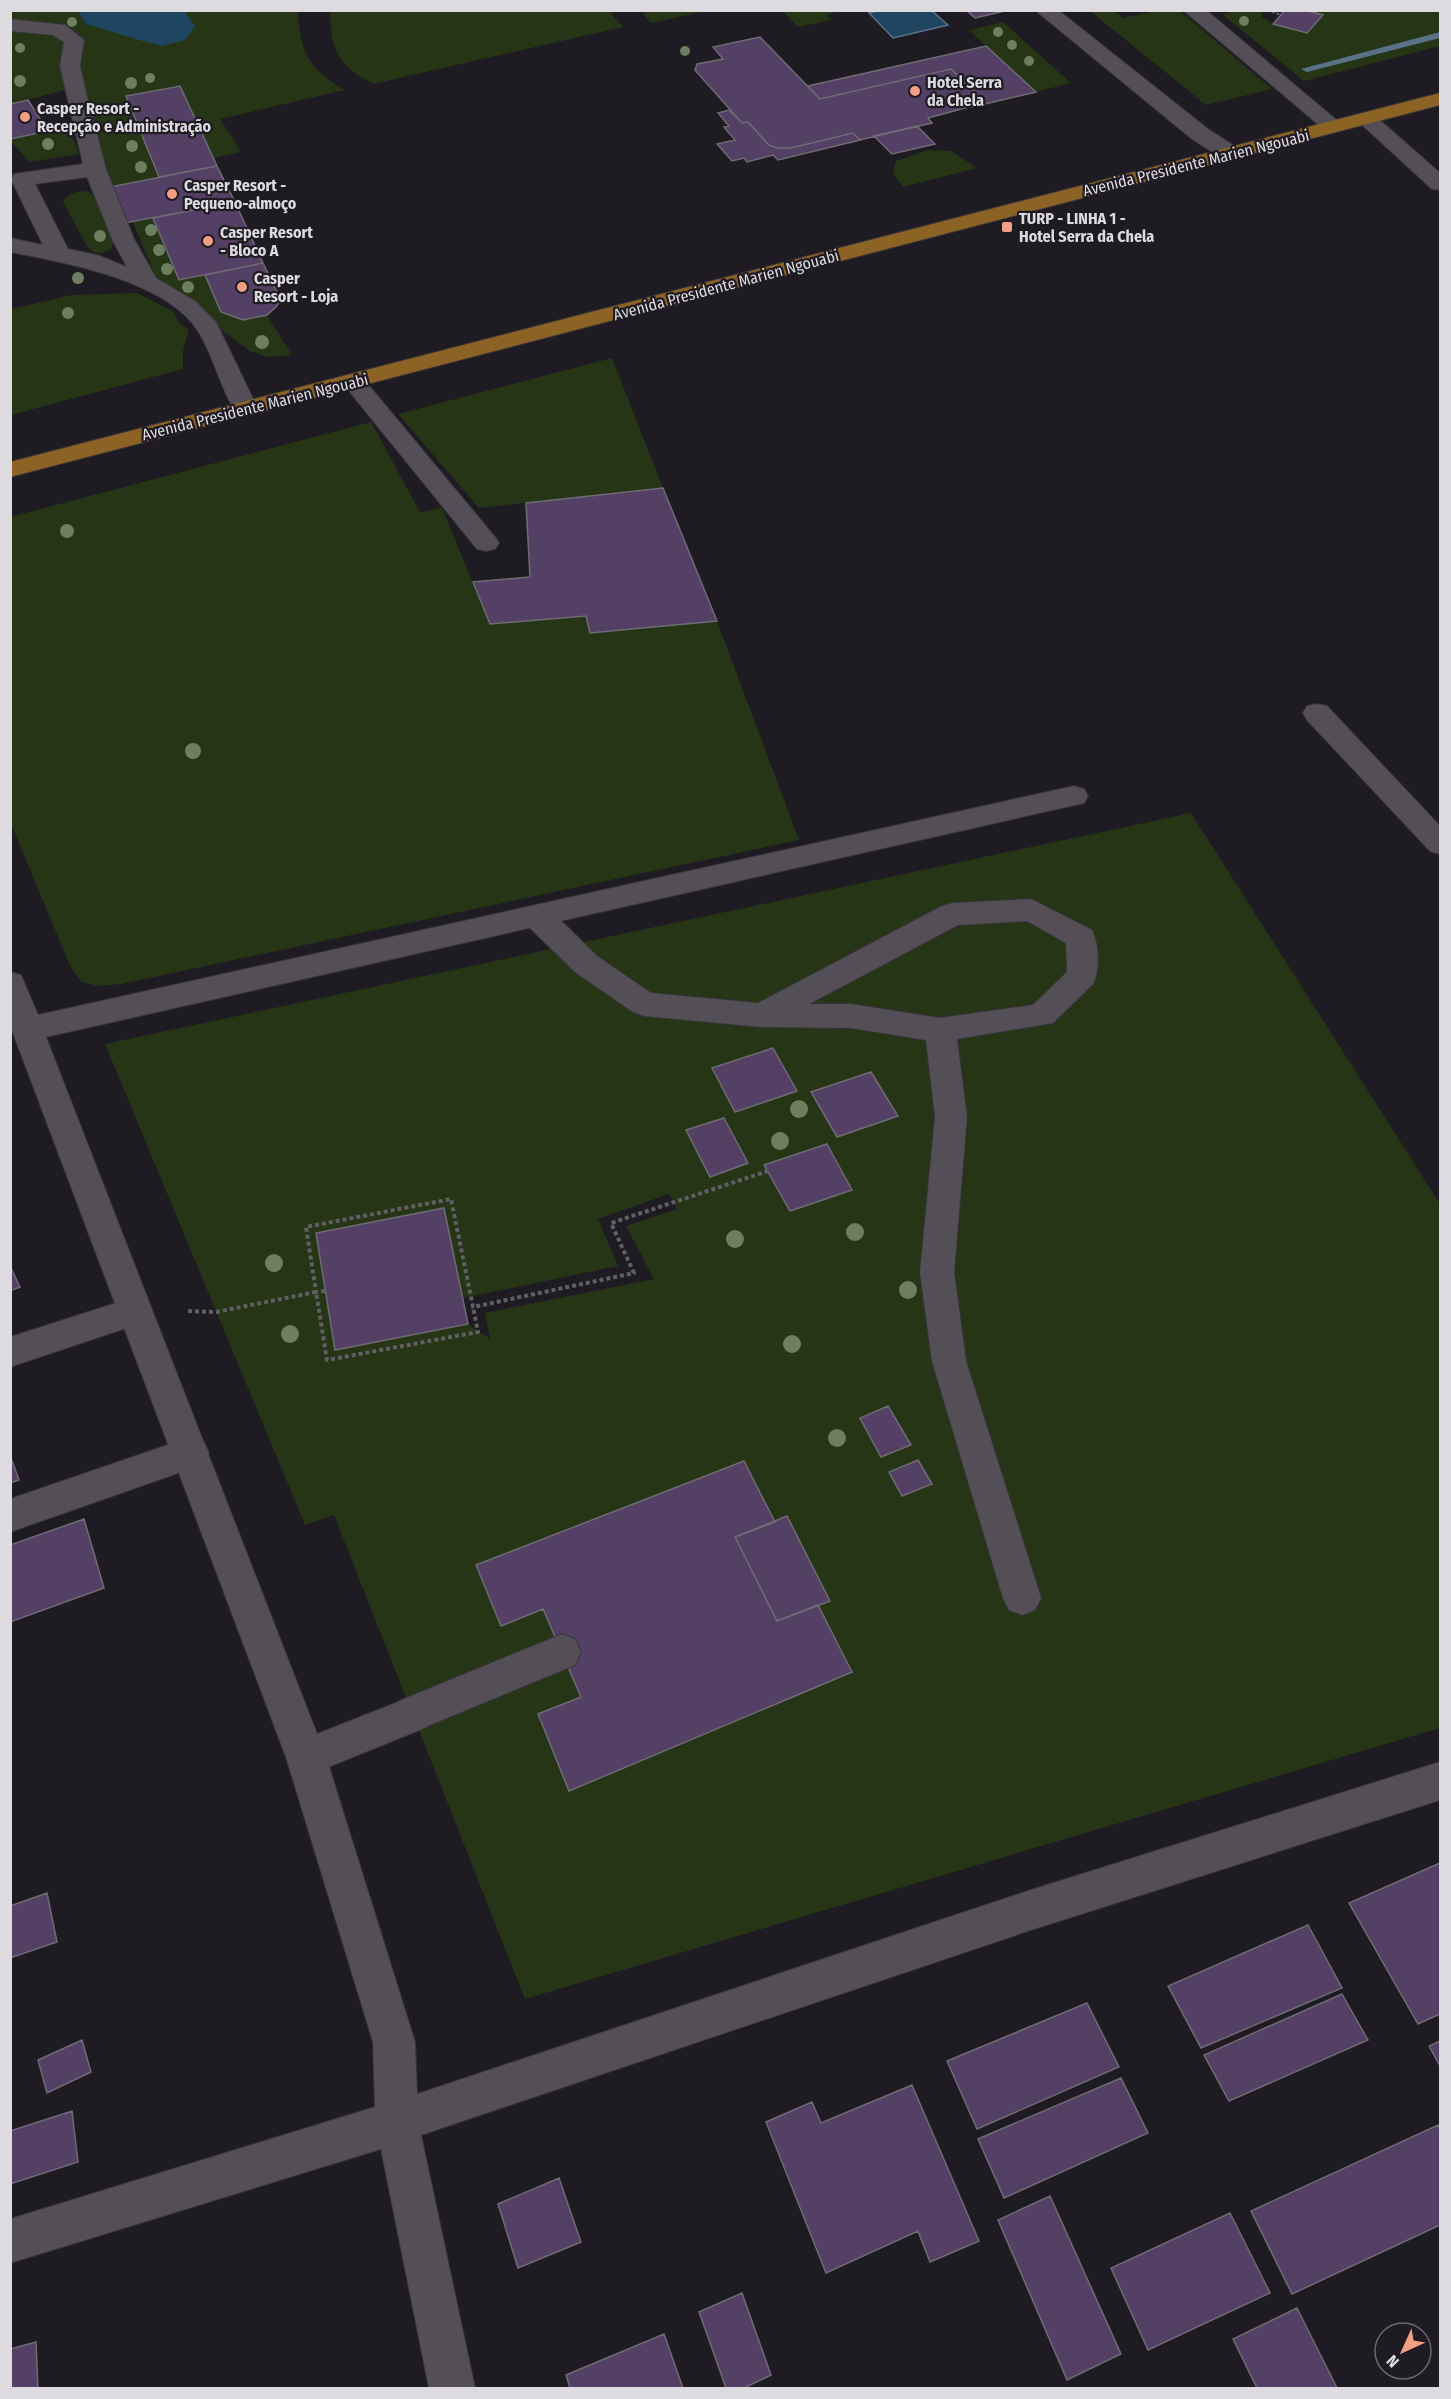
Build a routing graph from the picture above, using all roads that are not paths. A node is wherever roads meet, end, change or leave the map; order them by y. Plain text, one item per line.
1 (1045, 10) edge
2 (1193, 10) edge
3 (10, 26) edge
4 (1440, 99) edge
5 (1367, 119) junction
6 (1333, 128) junction
7 (1231, 154) junction
8 (95, 169) junction
9 (1440, 184) edge
10 (10, 245) edge
11 (59, 254) junction
12 (147, 282) junction
13 (353, 381) junction
14 (246, 409) junction
15 (10, 470) edge
16 (486, 543) dead end
17 (1317, 713) dead end
18 (1074, 796) dead end
19 (1440, 844) edge
20 (538, 917) junction
21 (10, 983) edge
22 (762, 1015) junction
23 (29, 1029) junction
24 (940, 1030) junction
25 (135, 1311) junction
26 (10, 1352) edge
27 (191, 1454) junction
28 (10, 1516) edge
29 (1022, 1598) dead end
30 (562, 1652) dead end
31 (306, 1756) junction
32 (1440, 1781) edge
33 (397, 2122) junction
34 (10, 2241) edge
35 (452, 2388) edge

1 - 7 street
2 - 6 street
3 - 8 street
4 - 5 main road, Avenida Presidente Marien Ngouabi
5 - 6 main road, Avenida Presidente Marien Ngouabi
5 - 9 street
6 - 7 main road, Avenida Presidente Marien Ngouabi
7 - 13 main road, Avenida Presidente Marien Ngouabi
8 - 11 street
8 - 12 street
10 - 11 street
11 - 12 street
12 - 14 street
13 - 14 main road, Avenida Presidente Marien Ngouabi
13 - 16 street
14 - 15 main road, Avenida Presidente Marien Ngouabi
17 - 19 street
18 - 20 street
20 - 22 street
20 - 23 street
21 - 23 street
22 - 24 street
22 - 24 street
23 - 25 street
24 - 29 street
25 - 26 street
25 - 27 street
27 - 28 street
27 - 31 street
30 - 31 street
31 - 33 street
32 - 33 street
33 - 34 street
33 - 35 street

